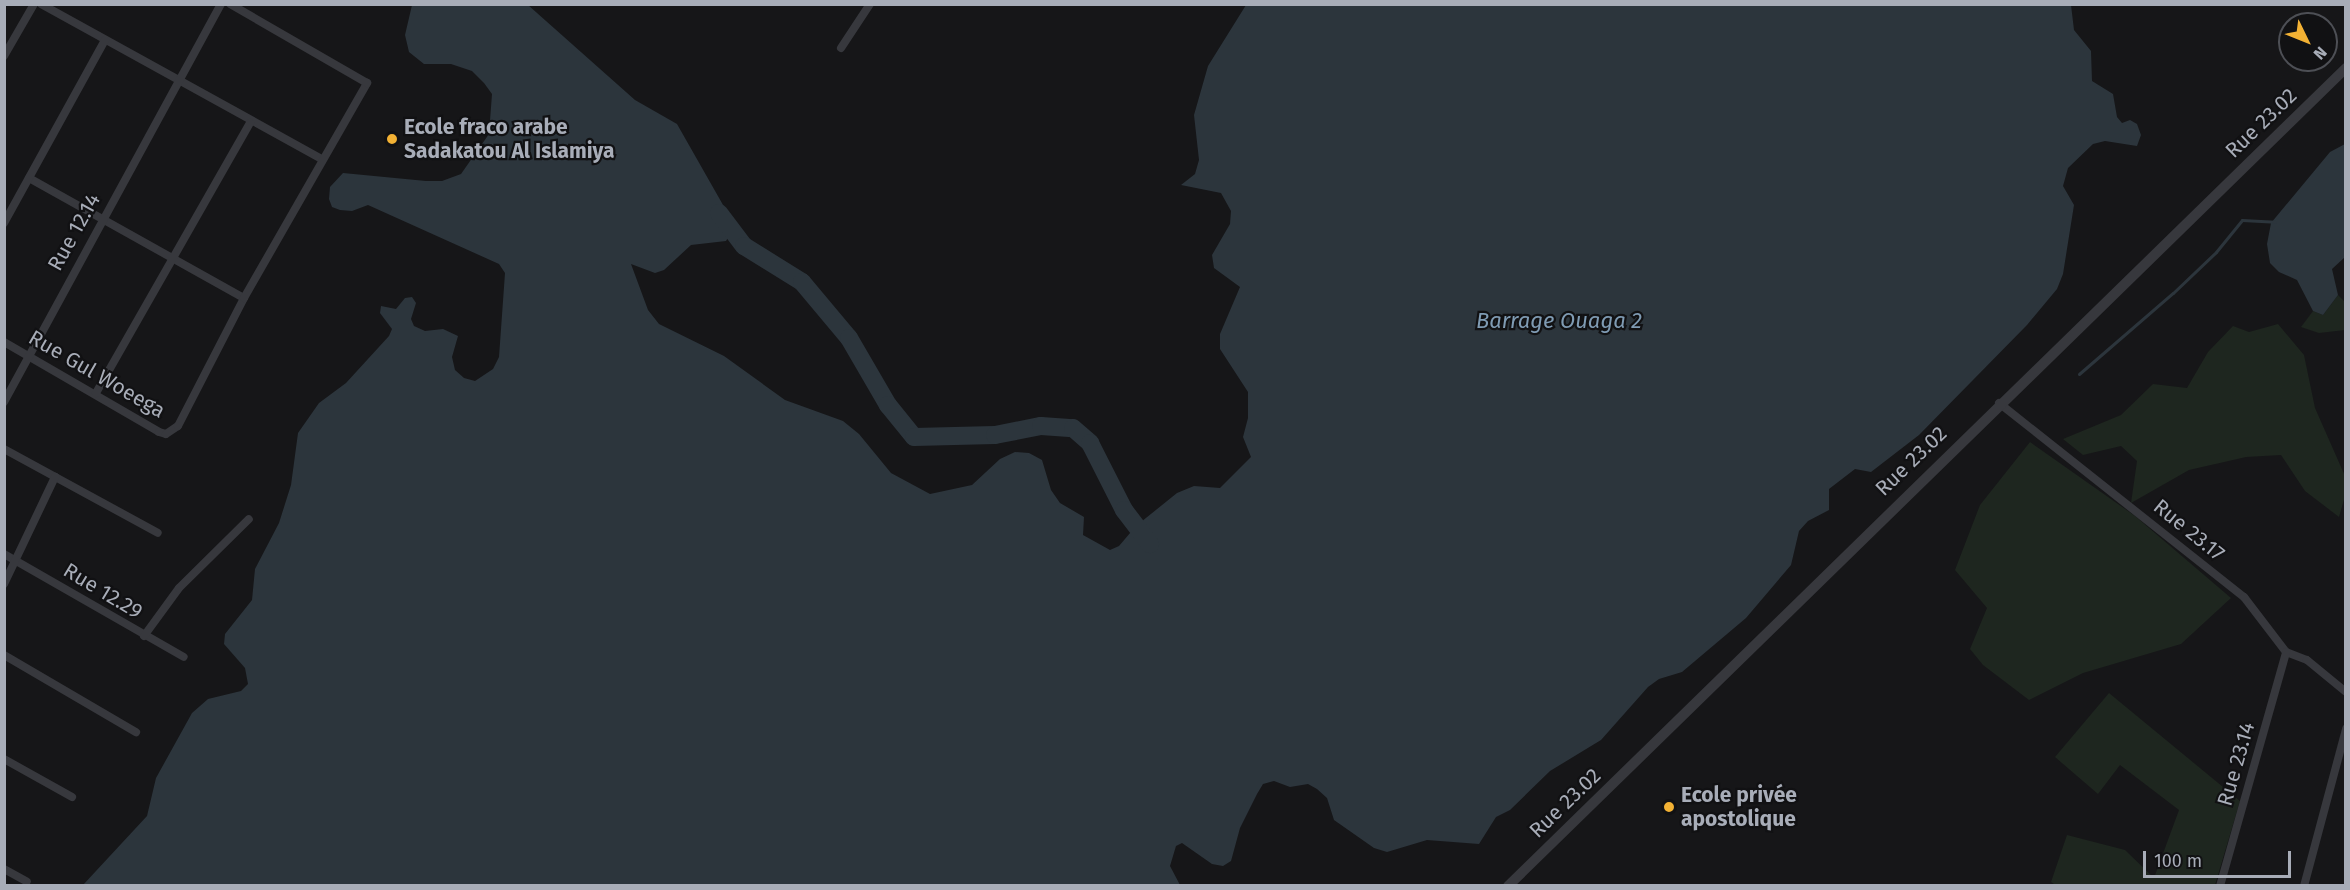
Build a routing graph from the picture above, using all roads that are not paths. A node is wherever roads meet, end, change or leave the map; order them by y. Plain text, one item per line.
1 (34, 4) edge
2 (41, 4) edge
3 (221, 4) edge
4 (230, 4) edge
5 (870, 4) edge
6 (105, 40) junction
7 (841, 48) dead end
8 (4, 56) edge
9 (2346, 68) edge
10 (179, 81) junction
11 (250, 123) junction
12 (322, 159) junction
13 (29, 178) junction
14 (102, 218) junction
15 (4, 223) edge
16 (172, 258) junction
17 (244, 297) junction
18 (4, 342) edge
19 (27, 355) junction
20 (96, 393) junction
21 (4, 402) edge
22 (1999, 403) junction
23 (4, 449) edge
24 (55, 477) junction
25 (249, 519) dead end
26 (158, 533) dead end
27 (4, 554) edge
28 (16, 560) junction
29 (4, 584) edge
30 (144, 636) junction
31 (2286, 652) junction
32 (4, 656) edge
33 (184, 657) dead end
34 (2346, 692) edge
35 (2346, 729) edge
36 (136, 732) dead end
37 (4, 759) edge
38 (72, 797) dead end
39 (4, 869) edge
40 (27, 882) dead end
41 (1508, 885) edge
42 (2220, 885) edge
43 (2304, 885) edge

1 - 8 street
2 - 6 street
3 - 10 street, Rue 12.14
4 - 12 street
5 - 7 street
6 - 10 street
6 - 13 street
9 - 22 street, Rue 23.02
10 - 11 street
10 - 14 street, Rue 12.14
11 - 12 street
11 - 16 street
12 - 17 street
13 - 14 street
13 - 15 street
14 - 16 street
14 - 19 street, Rue 12.14
16 - 17 street
16 - 20 street
17 - 20 street, Rue Gul Woeega
18 - 19 street, Rue Gul Woeega
19 - 20 street, Rue Gul Woeega
19 - 21 street, Rue 12.14
22 - 31 street, Rue 23.17
22 - 41 street, Rue 23.02
23 - 24 street
24 - 26 street
24 - 28 street
25 - 30 street
27 - 28 street, Rue 12.29
28 - 29 street
28 - 30 street, Rue 12.29
30 - 33 street, Rue 12.29
31 - 34 street, Rue 23.17
31 - 42 street, Rue 23.14
32 - 36 street
35 - 43 street
37 - 38 street
39 - 40 street

